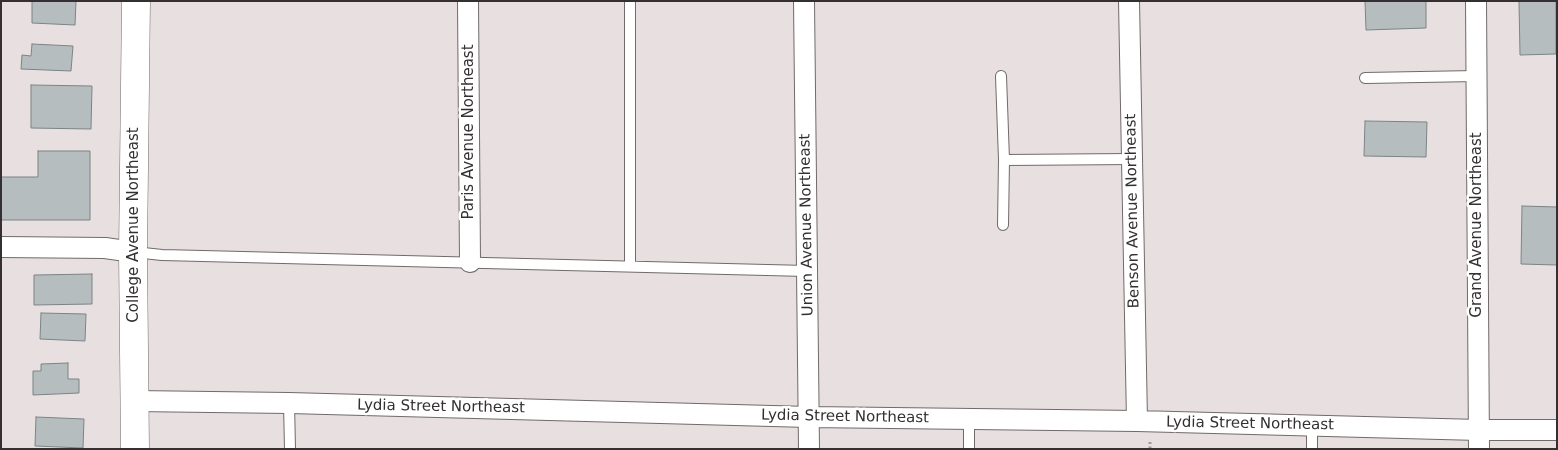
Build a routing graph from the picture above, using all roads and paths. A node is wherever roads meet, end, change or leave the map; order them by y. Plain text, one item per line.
1 (136, 1) edge
2 (468, 1) edge
3 (630, 1) edge
4 (804, 1) edge
5 (1129, 1) edge
6 (1476, 1) edge
7 (1001, 76) dead end
8 (1476, 76) junction
9 (1365, 78) dead end
10 (1132, 159) junction
11 (1004, 160) junction
12 (1003, 225) dead end
13 (1, 247) edge
14 (133, 252) junction
15 (470, 262) junction
16 (630, 266) junction
17 (807, 271) junction
18 (134, 401) junction
19 (290, 404) junction
20 (809, 417) junction
21 (969, 418) junction
22 (1137, 422) junction
23 (1312, 425) junction
24 (1557, 430) edge
25 (1479, 439) edge
26 (135, 449) edge
27 (290, 449) edge
28 (809, 449) edge
29 (969, 449) edge
30 (1312, 449) edge

1 - 14 main road, College Avenue Northeast
2 - 15 street, Paris Avenue Northeast
3 - 16 lane
4 - 17 street, Union Avenue Northeast
5 - 10 street, Benson Avenue Northeast
6 - 8 street, Grand Avenue Northeast
7 - 11 lane
8 - 9 lane
8 - 25 street, Grand Avenue Northeast
10 - 11 lane
10 - 22 street, Benson Avenue Northeast
11 - 12 lane
13 - 14 street
14 - 15 lane
14 - 18 main road, College Avenue Northeast
15 - 16 lane
16 - 17 lane
17 - 20 street, Union Avenue Northeast
18 - 19 street, Lydia Street Northeast
18 - 26 main road, College Avenue Northeast
19 - 20 street, Lydia Street Northeast
19 - 27 lane
20 - 21 street, Lydia Street Northeast
20 - 28 street, Union Avenue Northeast
21 - 22 street, Lydia Street Northeast
21 - 29 lane
22 - 23 street, Lydia Street Northeast
23 - 25 street, Lydia Street Northeast
23 - 30 lane
24 - 25 street, Lydia Street Northeast

